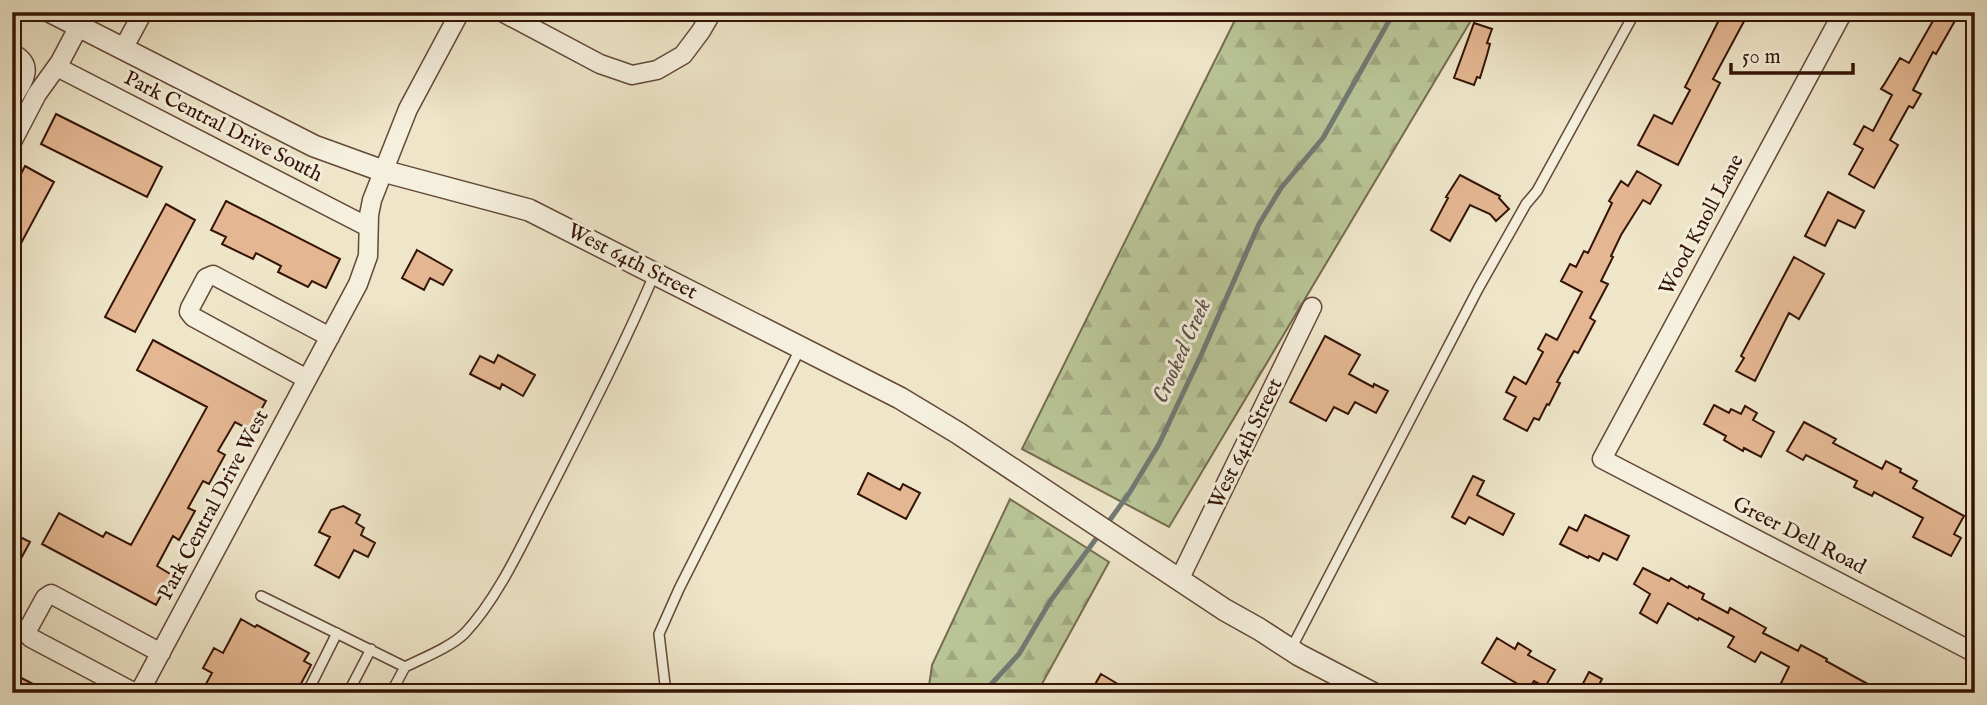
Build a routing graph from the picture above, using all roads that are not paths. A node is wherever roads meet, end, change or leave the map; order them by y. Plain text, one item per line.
1 (51, 12) edge
2 (143, 12) edge
3 (460, 12) edge
4 (502, 12) edge
5 (712, 12) edge
6 (1635, 12) edge
7 (1843, 12) edge
8 (79, 26) junction
9 (123, 49) junction
10 (12, 53) edge
11 (57, 67) junction
12 (12, 100) edge
13 (12, 142) edge
14 (383, 171) junction
15 (368, 227) junction
16 (655, 273) junction
17 (1312, 307) dead end
18 (330, 337) junction
19 (801, 347) junction
20 (307, 379) junction
21 (1602, 459) joint
22 (1180, 580) junction
23 (261, 596) dead end
24 (337, 633) junction
25 (371, 649) junction
26 (1291, 649) junction
27 (161, 653) junction
28 (1975, 653) edge
29 (405, 667) junction
30 (137, 693) edge
31 (307, 693) edge
32 (348, 693) edge
33 (391, 693) edge
34 (666, 693) edge
35 (1372, 693) edge

1 - 8 street, West 64th Street
2 - 9 street
3 - 14 street, Park Central Drive West
4 - 5 street
6 - 26 lane
7 - 21 street, Wood Knoll Lane
8 - 9 street, West 64th Street
8 - 11 street
9 - 14 street, West 64th Street
10 - 12 street
11 - 13 street
11 - 15 street, Park Central Drive South
14 - 15 street, Park Central Drive West
14 - 16 street, West 64th Street
15 - 18 street, Park Central Drive West
16 - 19 street, West 64th Street
16 - 29 lane
17 - 22 street, West 64th Street
18 - 20 street, Park Central Drive West
18 - 20 street
19 - 22 street, West 64th Street
19 - 34 lane
20 - 27 street, Park Central Drive West
21 - 28 street, Greer Dell Road
22 - 26 street, West 64th Street
23 - 24 lane
24 - 25 lane
24 - 31 lane
25 - 29 lane
25 - 32 lane
26 - 35 street, West 64th Street
27 - 30 street, Park Central Drive West
27 - 30 street, Park Central Drive West
29 - 33 lane

